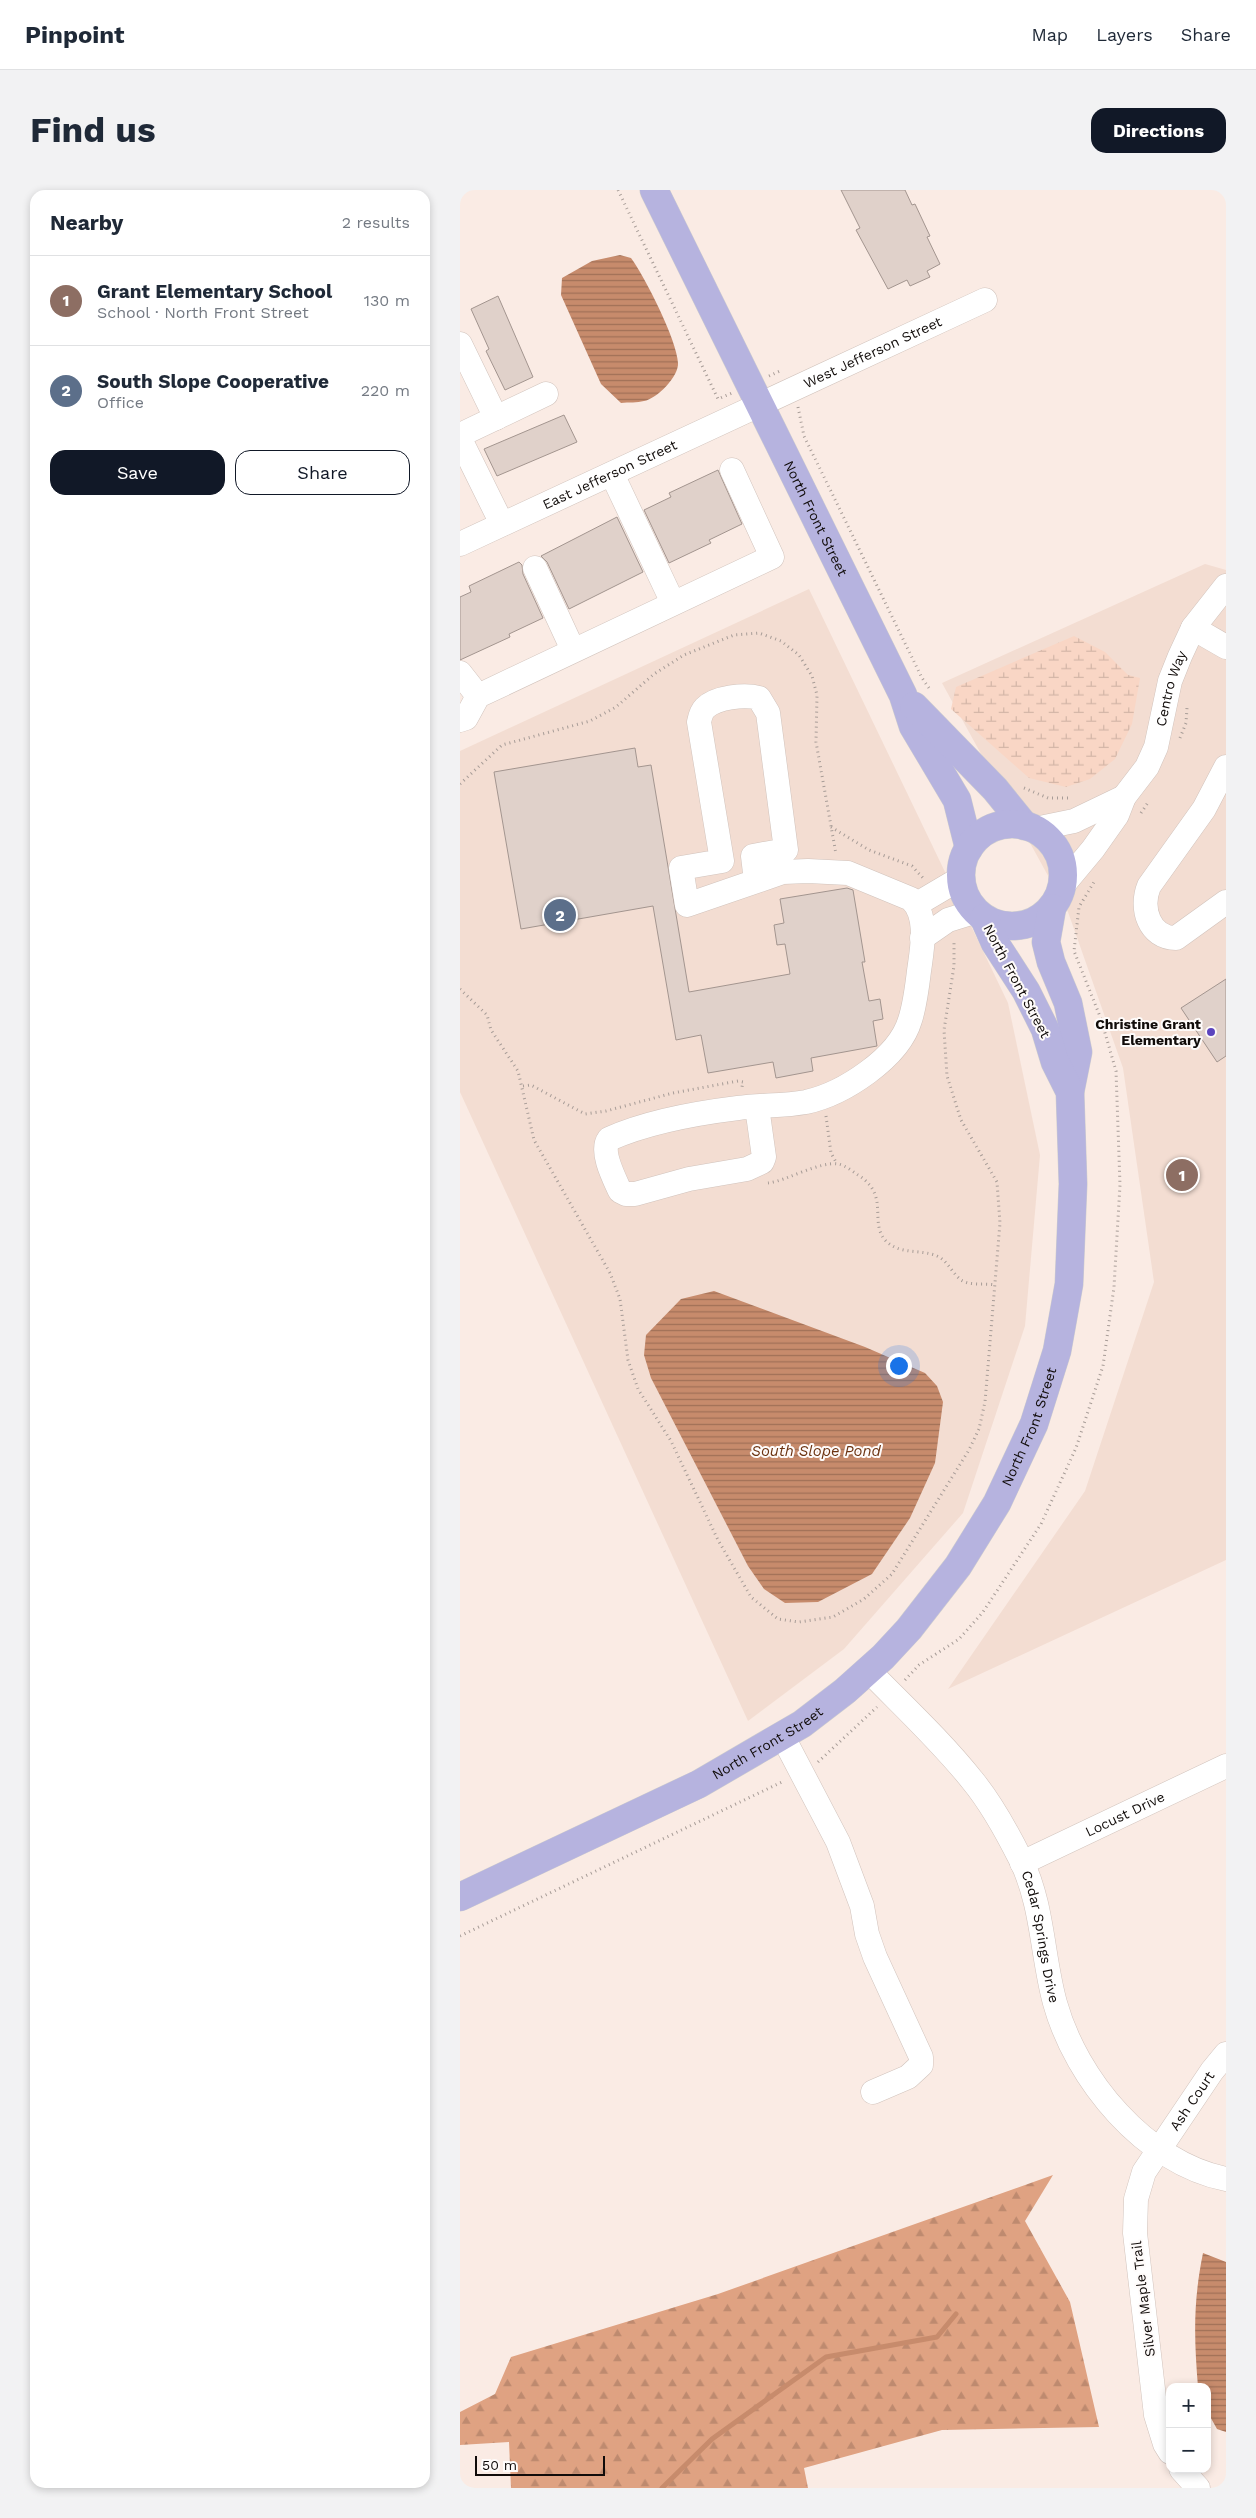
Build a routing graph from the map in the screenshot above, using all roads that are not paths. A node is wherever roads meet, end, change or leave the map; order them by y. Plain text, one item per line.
1 (654, 190) edge
2 (985, 300) dead end
3 (460, 344) edge
4 (546, 394) dead end
5 (761, 405) junction
6 (496, 418) junction
7 (460, 435) edge
8 (460, 439) edge
9 (732, 470) dead end
10 (612, 474) junction
11 (502, 524) junction
12 (460, 544) edge
13 (535, 568) dead end
14 (1226, 586) edge
15 (673, 603) junction
16 (1193, 628) junction
17 (1226, 647) edge
18 (573, 650) junction
19 (460, 673) edge
20 (903, 695) junction
21 (478, 696) junction
22 (460, 720) edge
23 (1226, 767) edge
24 (1124, 796) junction
25 (1030, 827) junction
26 (969, 848) junction
27 (753, 856) junction
28 (722, 861) junction
29 (961, 878) junction
30 (756, 882) junction
31 (1057, 896) junction
32 (926, 898) junction
33 (1226, 902) edge
34 (980, 915) junction
35 (922, 938) junction
36 (1070, 1092) junction
37 (750, 1108) junction
38 (868, 1670) junction
39 (783, 1736) junction
40 (1226, 1766) edge
41 (1022, 1863) junction
42 (460, 1897) edge
43 (1226, 2054) edge
44 (873, 2092) dead end
45 (1160, 2148) junction
46 (1226, 2179) edge
47 (1166, 2446) edge
48 (1185, 2473) edge
49 (1198, 2488) edge

1 - 5 main road, North Front Street
2 - 5 street, West Jefferson Street
3 - 6 street
4 - 6 street
5 - 10 street, East Jefferson Street
5 - 20 main road, North Front Street
6 - 7 street
8 - 11 street
9 - 15 street
10 - 11 street, East Jefferson Street
10 - 15 street
11 - 12 street, East Jefferson Street
13 - 18 street
14 - 16 street, Centro Way
15 - 18 street
16 - 17 street
16 - 24 street, Centro Way
18 - 21 street
19 - 21 street
20 - 25 main road
20 - 26 main road, North Front Street
21 - 22 street
23 - 33 street
24 - 25 street, Centro Way
24 - 31 street, Centro Way
25 - 26 main road
25 - 31 main road
26 - 29 main road
27 - 28 street
27 - 28 street
27 - 30 street
28 - 30 street
29 - 32 street
29 - 34 main road
30 - 32 street
31 - 34 main road
31 - 36 main road
32 - 35 street
34 - 35 street
34 - 36 main road, North Front Street
35 - 37 street
36 - 38 main road, North Front Street
37 - 37 street
38 - 39 main road, North Front Street
38 - 41 street, Cedar Springs Drive
39 - 42 main road, North Front Street
39 - 44 street
40 - 41 street, Locust Drive
41 - 45 street, Cedar Springs Drive
43 - 45 street, Ash Court
45 - 46 street, Cedar Springs Drive
45 - 47 street, Silver Maple Trail
48 - 49 street

